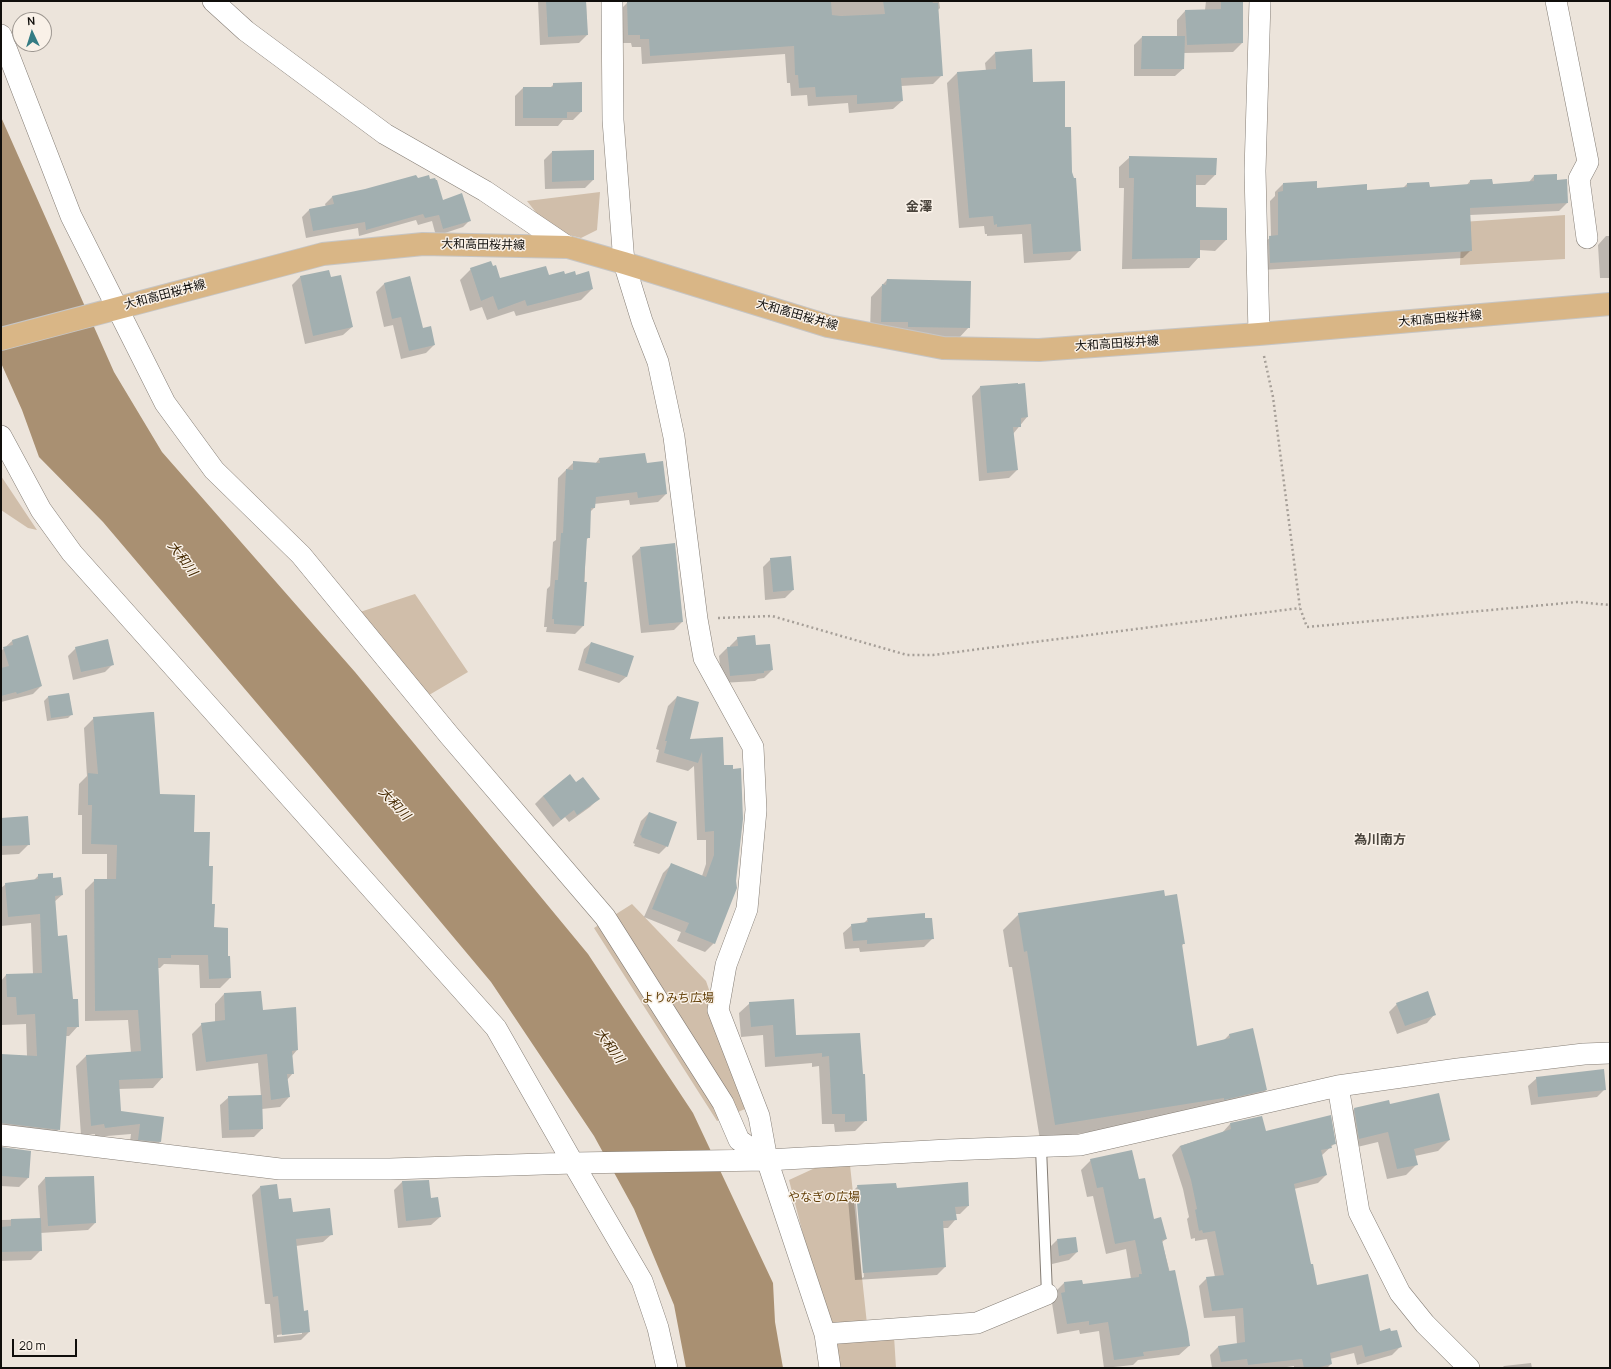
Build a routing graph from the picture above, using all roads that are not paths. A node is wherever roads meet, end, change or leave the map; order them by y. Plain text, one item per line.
1 (213, 1) edge
2 (612, 1) edge
3 (1260, 1) edge
4 (1556, 1) edge
5 (1, 35) edge
6 (1587, 238) dead end
7 (568, 247) junction
8 (624, 263) junction
9 (1610, 304) edge
10 (111, 309) junction
11 (1259, 334) junction
12 (1, 339) edge
13 (1, 436) edge
14 (1610, 1053) edge
15 (1338, 1086) junction
16 (1, 1135) edge
17 (1042, 1148) junction
18 (767, 1160) junction
19 (580, 1163) junction
20 (1047, 1294) joint
21 (825, 1334) junction
22 (667, 1368) edge
23 (830, 1368) edge
24 (1469, 1368) edge

1 - 7 street
2 - 8 street
3 - 11 street
4 - 6 street
5 - 10 street
7 - 8 main road, 大和高田桜井線
7 - 10 main road, 大和高田桜井線
8 - 11 main road, 大和高田桜井線
8 - 18 street
9 - 11 main road, 大和高田桜井線
10 - 12 main road, 大和高田桜井線
10 - 18 street
13 - 19 street
14 - 15 street
15 - 17 street
15 - 24 street
16 - 19 street
17 - 18 street
17 - 20 lane
18 - 19 street
18 - 21 street
19 - 22 street
20 - 21 street
21 - 23 street

